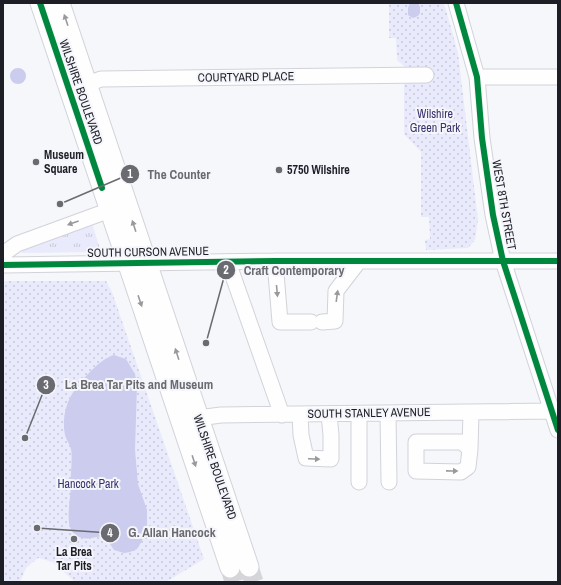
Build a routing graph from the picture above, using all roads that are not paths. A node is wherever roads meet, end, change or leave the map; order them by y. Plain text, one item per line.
1 (40, 3) edge
2 (60, 3) edge
3 (456, 3) edge
4 (426, 75) dead end
5 (477, 77) junction
6 (558, 77) edge
7 (87, 83) junction
8 (69, 91) junction
9 (110, 210) junction
10 (3, 254) edge
11 (275, 261) junction
12 (359, 261) junction
13 (503, 261) junction
14 (558, 261) edge
15 (228, 262) junction
16 (146, 263) junction
17 (127, 264) junction
18 (3, 265) edge
19 (555, 411) edge
20 (471, 412) junction
21 (388, 413) junction
22 (282, 414) junction
23 (300, 414) junction
24 (329, 414) junction
25 (359, 414) junction
26 (190, 421) junction
27 (558, 430) edge
28 (470, 449) dead end
29 (359, 482) dead end
30 (389, 482) dead end
31 (249, 566) tunnel mouth
32 (230, 568) tunnel mouth

1 - 8 main road, WILSHIRE BOULEVARD
7 -> 2 main road, WILSHIRE BOULEVARD
3 - 5 street, WEST 8TH STREET
4 - 7 street, COURTYARD PLACE
5 - 6 street
5 - 13 street, WEST 8TH STREET
7 - 8 street, COURTYARD PLACE
16 -> 7 main road, WILSHIRE BOULEVARD
8 - 9 main road, WILSHIRE BOULEVARD
9 -> 10 street
9 - 17 main road, WILSHIRE BOULEVARD
11 - 12 street, SOUTH CURSON AVENUE
11 -> 12 street
11 - 15 street, SOUTH CURSON AVENUE
12 - 13 street, SOUTH CURSON AVENUE
13 - 14 street, SOUTH CURSON AVENUE
13 - 19 street, WEST 8TH STREET
15 - 16 street, SOUTH CURSON AVENUE
15 - 22 street
16 - 17 street, SOUTH CURSON AVENUE
26 -> 16 main road, WILSHIRE BOULEVARD
17 - 18 street, SOUTH CURSON AVENUE
17 -> 26 main road, WILSHIRE BOULEVARD
19 - 20 street, SOUTH STANLEY AVENUE
19 - 27 street, WEST 8TH STREET
20 - 21 street, SOUTH STANLEY AVENUE
20 - 28 street
21 - 25 street, SOUTH STANLEY AVENUE
21 - 30 street
22 - 23 street, SOUTH STANLEY AVENUE
22 - 26 street, SOUTH STANLEY AVENUE
23 - 24 street, SOUTH STANLEY AVENUE
23 -> 24 street
24 - 25 street, SOUTH STANLEY AVENUE
25 - 29 street
26 - 31 main road, WILSHIRE BOULEVARD
26 -> 32 main road, WILSHIRE BOULEVARD

